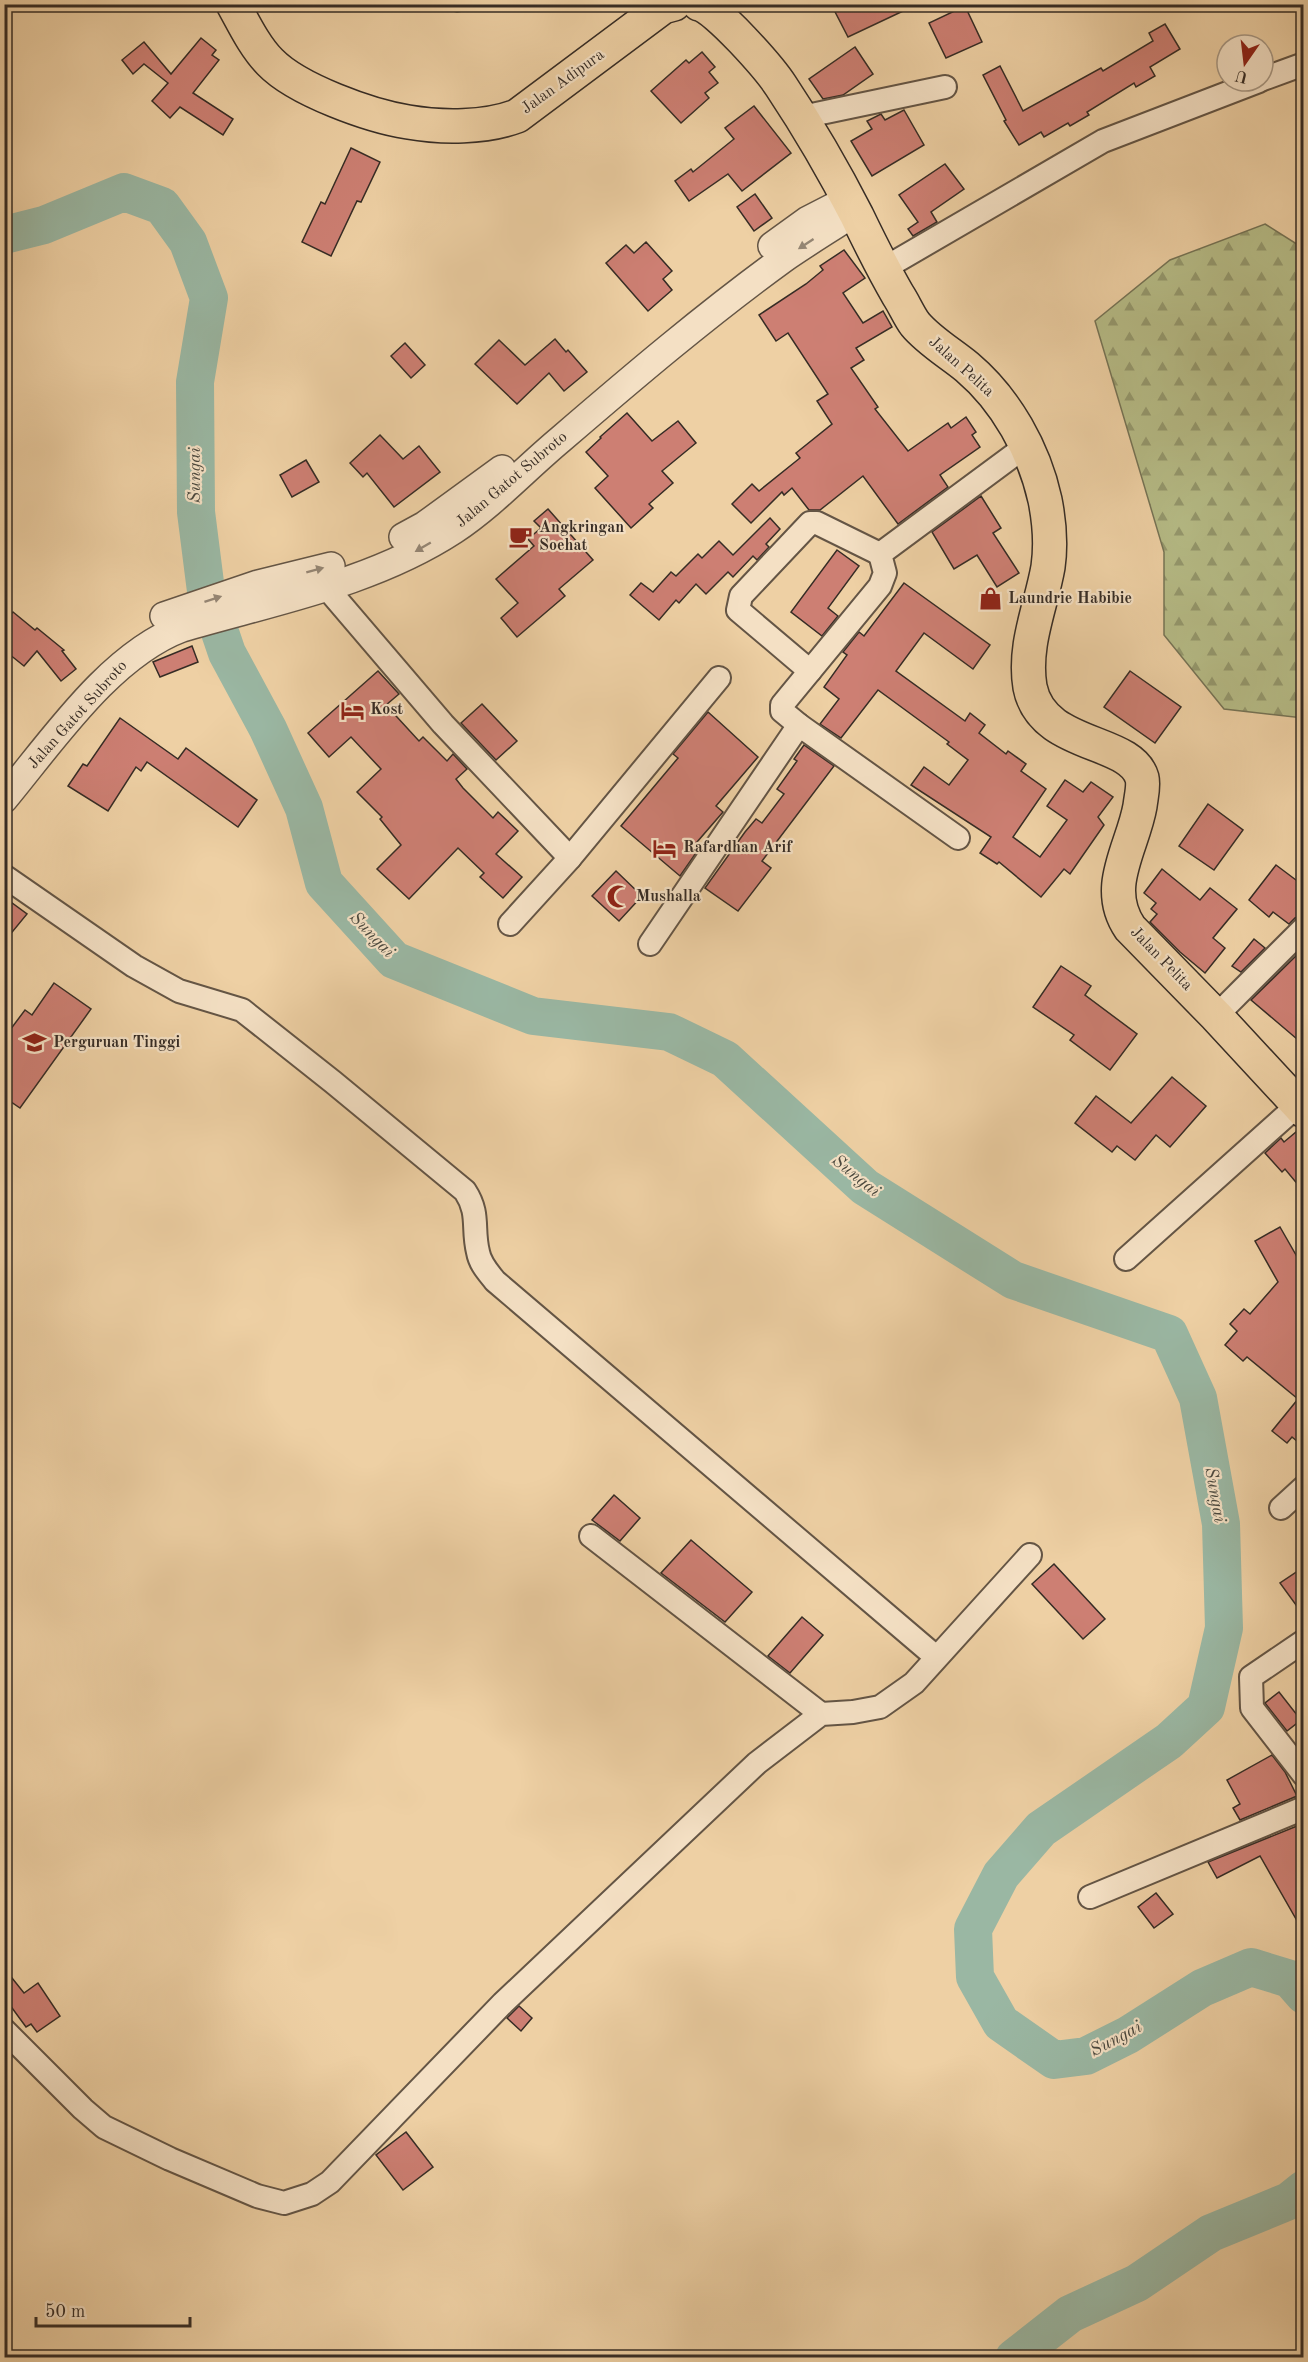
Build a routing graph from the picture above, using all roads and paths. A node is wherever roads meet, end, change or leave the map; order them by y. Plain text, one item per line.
1 (233, 4) edge
2 (674, 4) edge
3 (699, 4) edge
4 (1304, 64) edge
5 (1275, 75) edge
6 (945, 87) dead end
7 (1227, 93) edge
8 (802, 117) junction
9 (851, 206) junction
10 (883, 269) junction
11 (555, 435) junction
12 (1026, 446) junction
13 (880, 554) junction
14 (326, 587) junction
15 (260, 594) junction
16 (175, 621) junction
17 (810, 670) junction
18 (719, 678) dead end
19 (799, 725) junction
20 (4, 778) edge
21 (4, 799) edge
22 (958, 838) dead end
23 (570, 858) junction
24 (4, 876) edge
25 (510, 924) dead end
26 (1304, 928) edge
27 (650, 944) dead end
28 (1216, 1016) junction
29 (1301, 1108) edge
30 (1126, 1259) dead end
31 (1304, 1487) edge
32 (1281, 1508) dead end
33 (591, 1536) dead end
34 (1030, 1555) dead end
35 (1304, 1641) edge
36 (936, 1657) junction
37 (820, 1714) junction
38 (1304, 1775) edge
39 (1304, 1808) edge
40 (1090, 1897) dead end
41 (4, 2030) edge

1 - 2 highway, Jalan Adipura
3 - 8 highway
4 - 5 street
6 - 8 street
7 - 10 street
8 - 9 highway
9 - 10 highway, Jalan Pelita
9 - 11 street, Jalan Gatot Subroto
10 - 12 highway, Jalan Pelita
11 -> 14 street, Jalan Gatot Subroto
15 -> 11 street, Jalan Gatot Subroto
12 - 13 street
12 - 28 highway, Jalan Pelita
13 - 17 street
13 - 17 street
14 - 15 street, Jalan Gatot Subroto
14 - 23 street
15 - 16 street, Jalan Gatot Subroto
16 - 20 street, Jalan Gatot Subroto
16 - 21 street, Jalan Gatot Subroto
17 - 19 street
18 - 23 street
19 - 22 street
19 - 27 street
23 - 25 street
24 - 36 street
26 - 28 street
28 - 29 highway, Jalan Pelita
29 - 30 street
31 - 32 street
33 - 37 street
34 - 36 street
35 - 38 street
36 - 37 street
37 - 41 street
39 - 40 street

